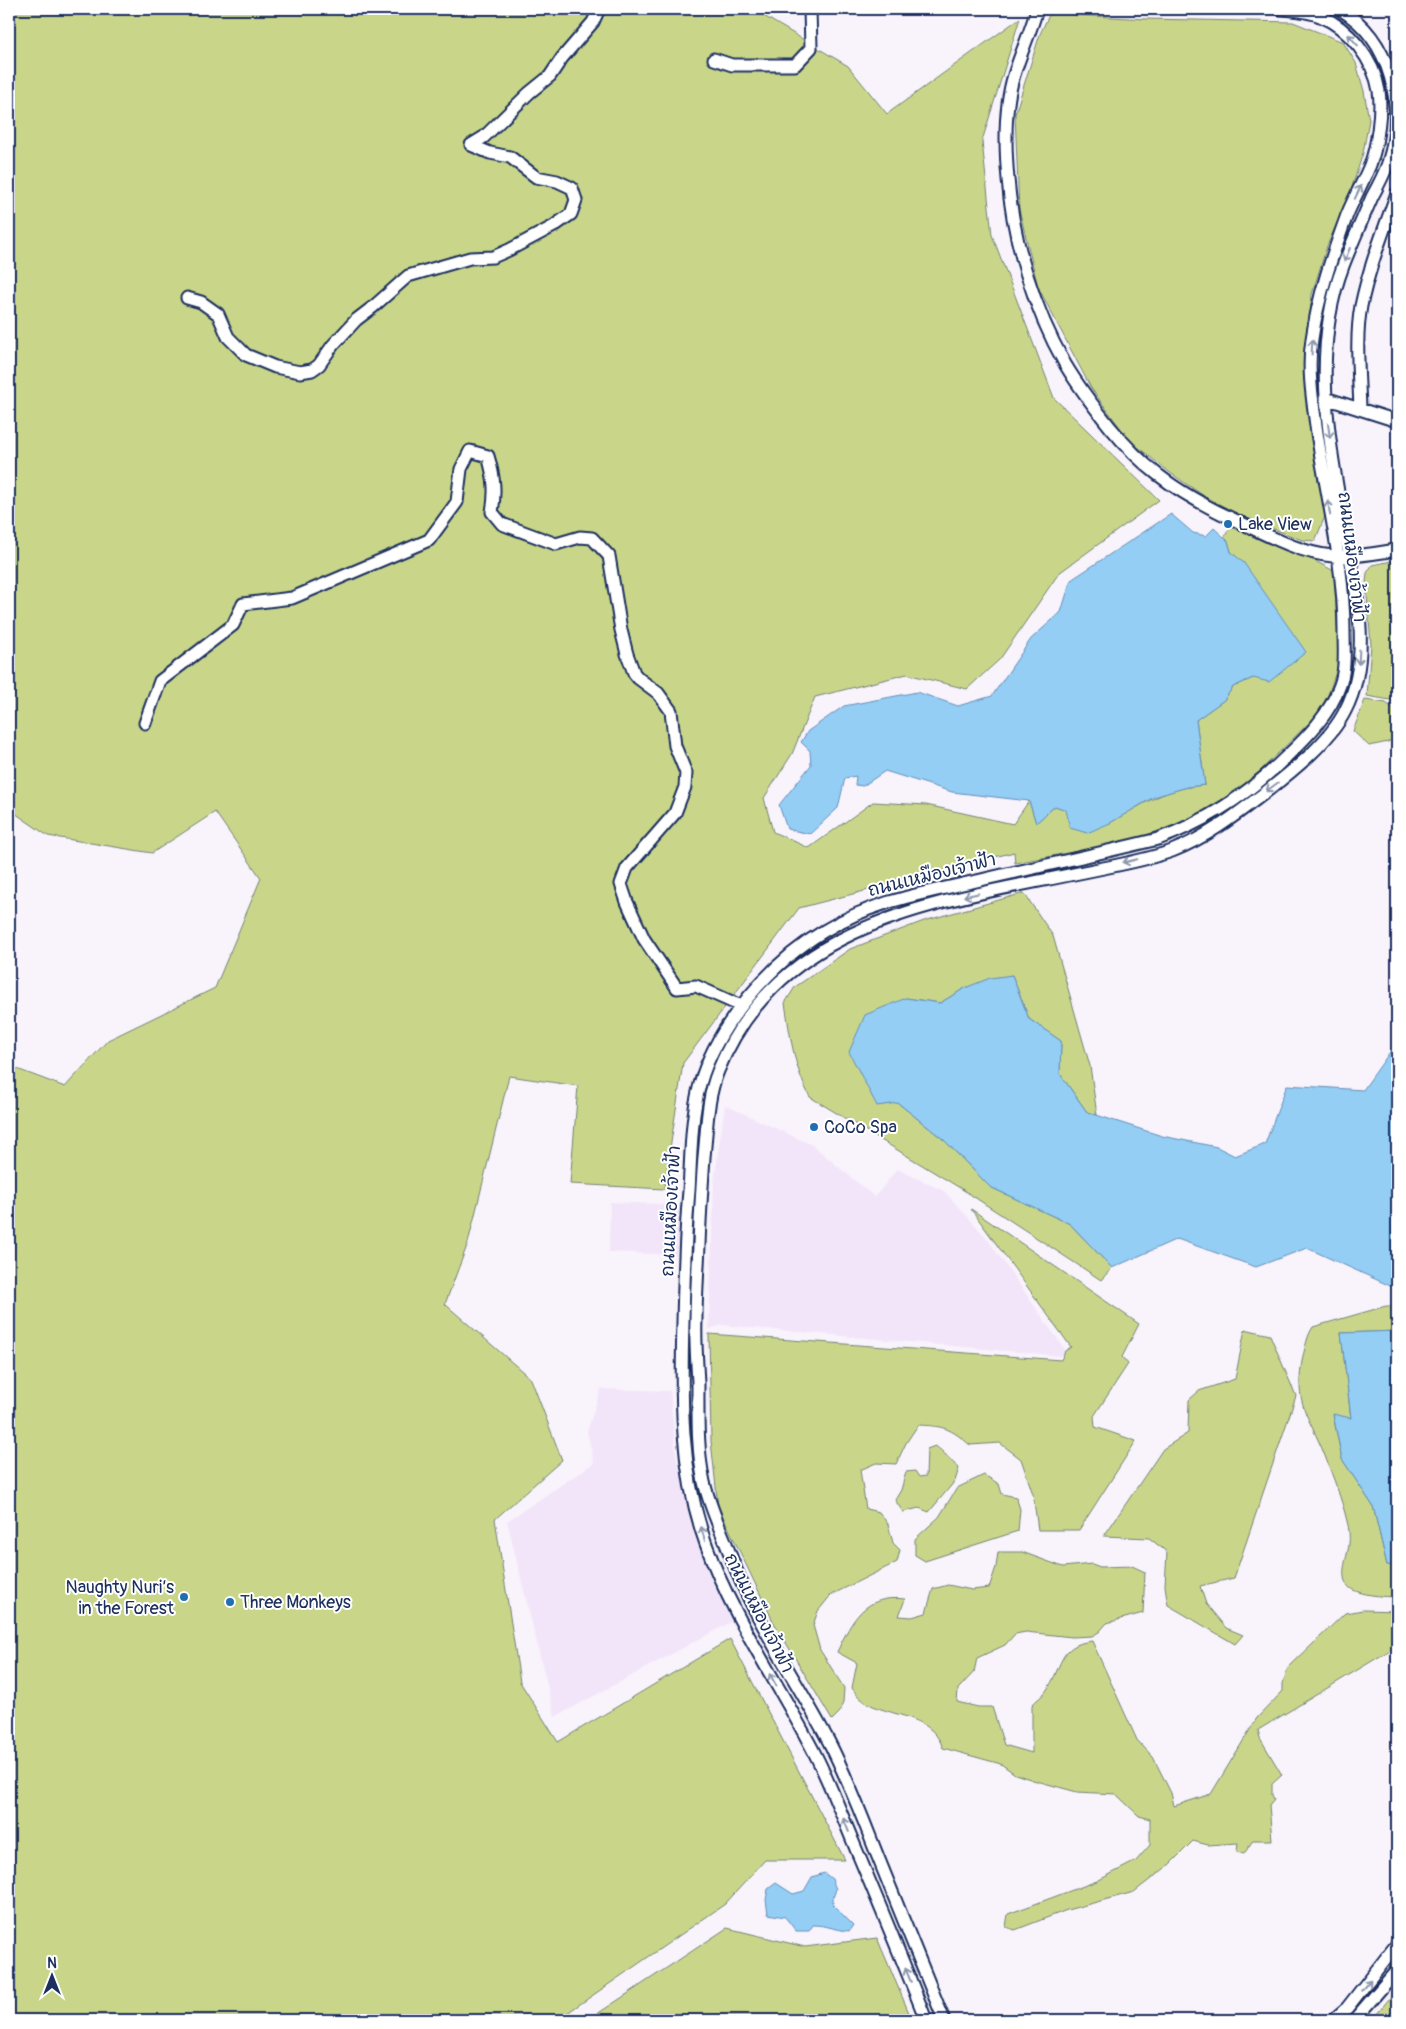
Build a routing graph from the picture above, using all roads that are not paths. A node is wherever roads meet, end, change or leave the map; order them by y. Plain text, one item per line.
1 (599, 9) edge
2 (810, 9) edge
3 (1037, 9) edge
4 (1280, 9) edge
5 (1340, 9) edge
6 (714, 59) dead end
7 (1397, 193) edge
8 (187, 298) dead end
9 (1325, 398) junction
10 (1360, 409) junction
11 (1397, 421) edge
12 (1397, 550) edge
13 (1336, 556) junction
14 (1350, 557) junction
15 (1358, 605) junction
16 (1344, 606) junction
17 (145, 723) dead end
18 (860, 910) junction
19 (868, 926) junction
20 (740, 1006) junction
21 (695, 1120) junction
22 (707, 1120) junction
23 (693, 1139) junction
24 (706, 1140) junction
25 (702, 1462) junction
26 (686, 1468) junction
27 (1397, 1944) edge
28 (1383, 1963) junction
29 (1396, 1971) edge
30 (926, 2020) edge
31 (944, 2020) edge
32 (1333, 2020) edge
33 (1354, 2020) edge

1 - 8 street
2 - 6 street
3 - 13 street
13 -> 4 street, ถนนเหมืองเจ้าฟ้า
5 -> 9 street, ถนนเหมืองเจ้าฟ้า
7 - 10 street
9 - 10 street
9 -> 14 street, ถนนเหมืองเจ้าฟ้า
10 - 11 street
12 - 14 street
13 - 14 street
13 - 16 street, ถนนเหมืองเจ้าฟ้า
14 - 15 street, ถนนเหมืองเจ้าฟ้า
15 - 16 street
15 -> 19 street, ถนนเหมืองเจ้าฟ้า
16 - 18 street, ถนนเหมืองเจ้าฟ้า
17 - 20 street
18 - 19 street
18 - 20 street, ถนนเหมืองเจ้าฟ้า
19 - 22 street, ถนนเหมืองเจ้าฟ้า
20 - 21 street, ถนนเหมืองเจ้าฟ้า
21 - 22 street
21 - 23 street, ถนนเหมืองเจ้าฟ้า
22 - 24 street, ถนนเหมืองเจ้าฟ้า
23 - 24 street
23 - 26 street, ถนนเหมืองเจ้าฟ้า
24 - 25 street, ถนนเหมืองเจ้าฟ้า
25 - 26 street
25 - 31 street, ถนนเหมืองเจ้าฟ้า
30 -> 26 street, ถนนเหมืองเจ้าฟ้า
27 - 28 street
28 - 29 street
32 -> 28 street
29 - 33 street

